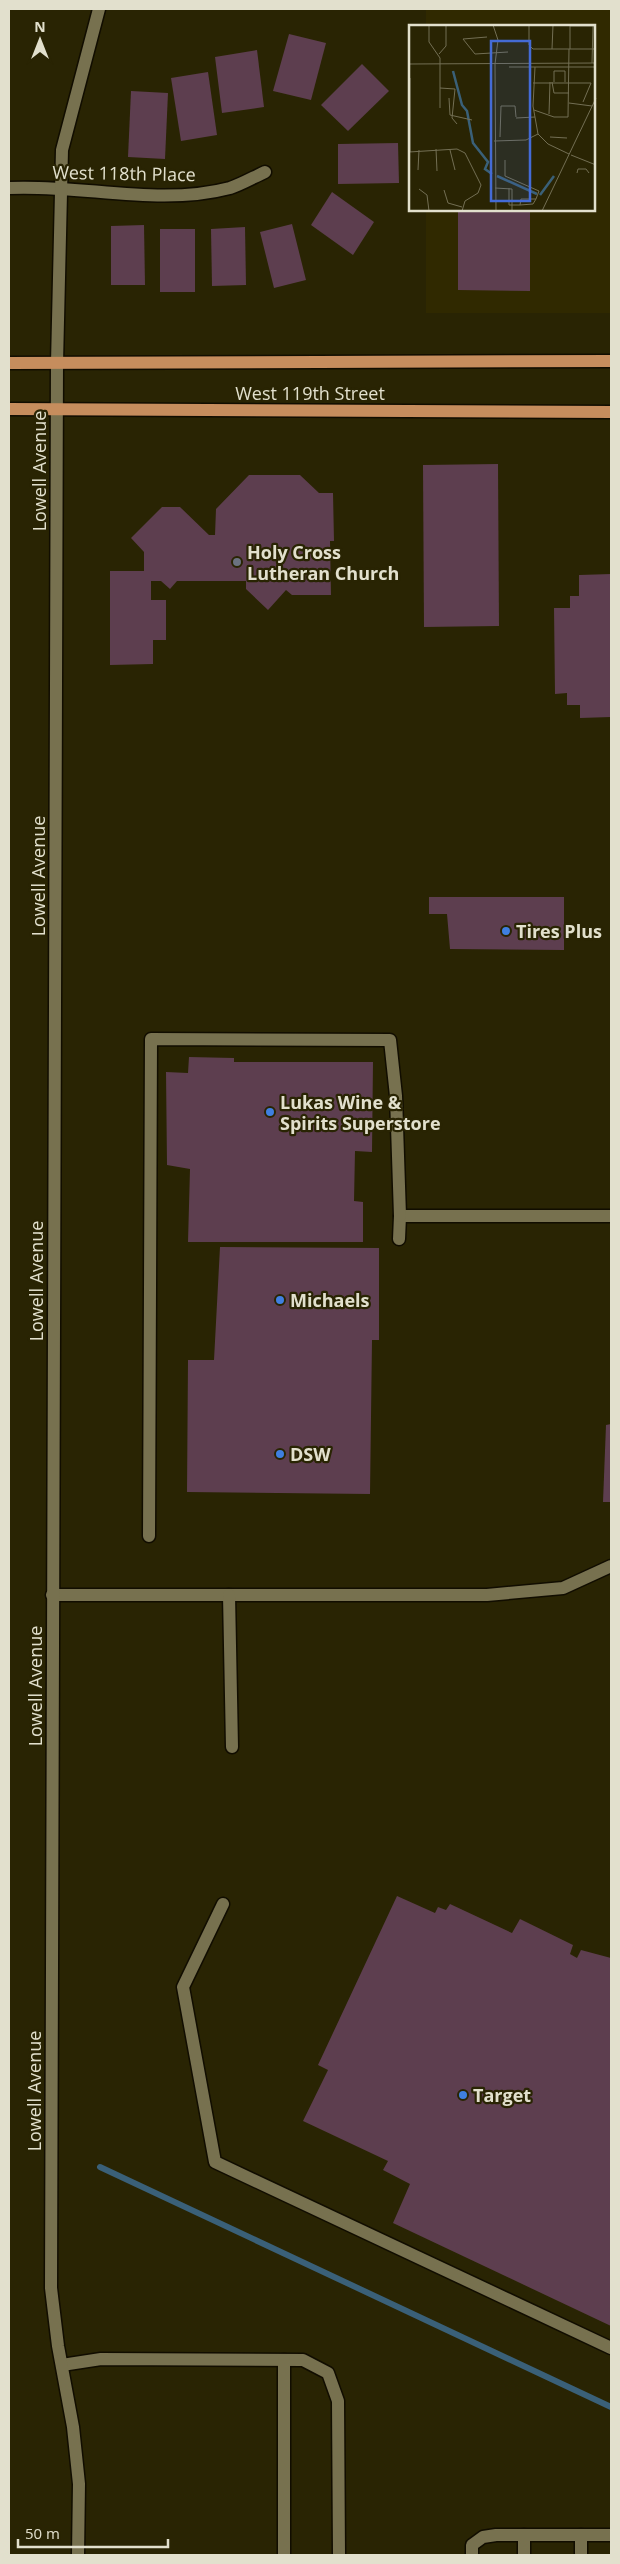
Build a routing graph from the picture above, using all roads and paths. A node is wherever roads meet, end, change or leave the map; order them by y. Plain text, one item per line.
1 (99, 9) edge
2 (265, 172) dead end
3 (9, 188) edge
4 (60, 190) junction
5 (611, 361) edge
6 (9, 363) edge
7 (57, 363) junction
8 (9, 409) edge
9 (57, 409) junction
10 (611, 412) edge
11 (400, 1216) junction
12 (611, 1216) edge
13 (399, 1239) dead end
14 (149, 1536) dead end
15 (611, 1566) edge
16 (52, 1595) junction
17 (229, 1595) junction
18 (232, 1747) dead end
19 (223, 1904) dead end
20 (611, 2348) edge
21 (284, 2360) junction
22 (62, 2365) junction
23 (524, 2535) junction
24 (581, 2535) junction
25 (611, 2535) edge
26 (78, 2555) edge
27 (284, 2555) edge
28 (340, 2555) edge
29 (472, 2555) edge
30 (524, 2555) edge
31 (581, 2555) edge

1 - 4 street, Lowell Avenue
2 - 4 street, West 118th Place
3 - 4 street, West 118th Place
4 - 7 street, Lowell Avenue
5 - 7 main road, West 119th Street
6 - 7 main road, West 119th Street
7 - 9 street, Lowell Avenue
8 - 9 main road, West 119th Street
9 - 10 main road, West 119th Street
9 - 16 street, Lowell Avenue
11 - 12 street
11 - 13 street
11 - 14 street
15 - 17 street
16 - 17 street
16 - 22 street, Lowell Avenue
17 - 18 street
19 - 20 street
21 - 22 street
21 - 27 street
21 - 28 street
22 - 26 street, Lowell Avenue
23 - 24 street
23 - 29 street
23 - 30 street
24 - 25 street
24 - 31 street

